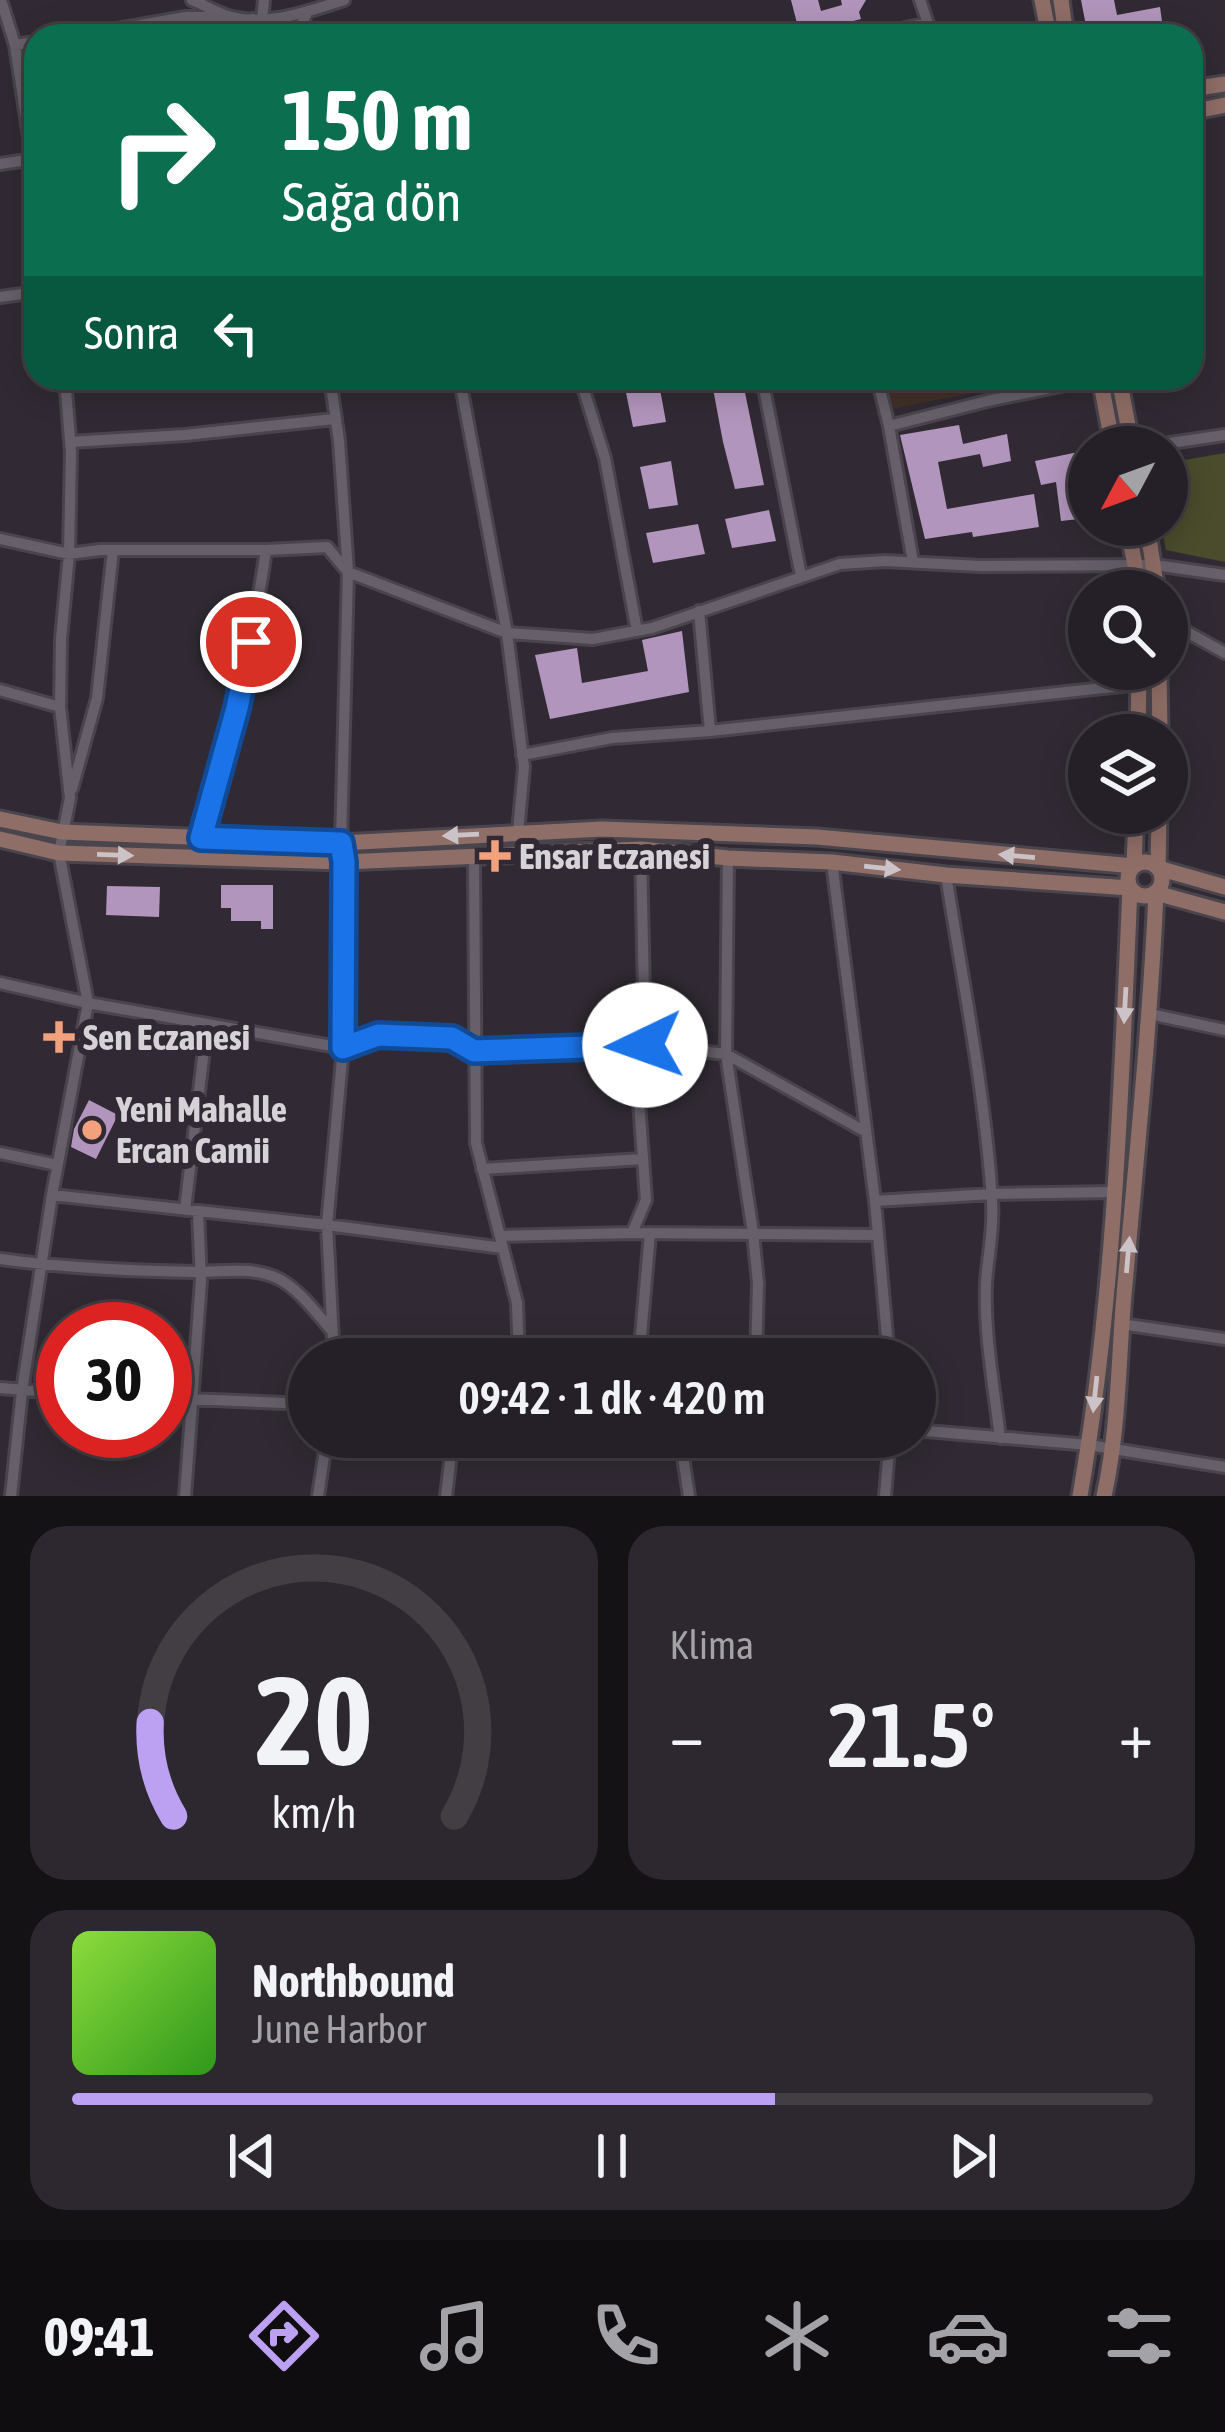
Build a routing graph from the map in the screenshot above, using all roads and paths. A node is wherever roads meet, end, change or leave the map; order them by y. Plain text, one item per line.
1 (1, 0) edge
2 (192, 0) edge
3 (265, 0) edge
4 (344, 0) edge
5 (920, 0) edge
6 (308, 11) junction
7 (229, 16) junction
8 (258, 20) junction
9 (928, 22) joint
10 (146, 24) edge
11 (258, 24) edge
12 (302, 24) edge
13 (920, 24) edge
14 (24, 44) edge
15 (15, 45) junction
16 (24, 99) edge
17 (66, 390) edge
18 (331, 390) edge
19 (584, 390) edge
20 (764, 390) edge
21 (880, 390) edge
22 (1041, 390) edge
23 (1102, 390) edge
24 (1121, 390) edge
25 (462, 391) dead end
26 (334, 418) junction
27 (889, 426) junction
28 (1109, 426) edge
29 (1128, 426) edge
30 (1225, 435) edge
31 (1188, 440) edge
32 (70, 442) junction
33 (0, 538) edge
34 (1131, 546) edge
35 (1151, 546) edge
36 (113, 550) junction
37 (266, 550) junction
38 (69, 554) junction
39 (913, 562) junction
40 (1135, 565) junction
41 (1155, 565) junction
42 (1135, 570) edge
43 (1155, 570) edge
44 (348, 572) junction
45 (1225, 575) edge
46 (801, 576) junction
47 (699, 611) junction
48 (637, 631) junction
49 (506, 633) junction
50 (1188, 633) edge
51 (1225, 653) edge
52 (1068, 685) edge
53 (0, 690) edge
54 (60, 706) junction
55 (710, 731) junction
56 (522, 754) junction
57 (70, 798) junction
58 (0, 819) edge
59 (62, 832) junction
60 (518, 832) junction
61 (1135, 834) edge
62 (1158, 834) edge
63 (201, 838) junction
64 (0, 839) edge
65 (341, 843) junction
66 (640, 848) junction
67 (59, 853) junction
68 (474, 857) junction
69 (728, 858) junction
70 (344, 862) junction
71 (832, 862) junction
72 (1134, 866) junction
73 (1157, 868) junction
74 (946, 875) junction
75 (1225, 887) edge
76 (1130, 888) junction
77 (1156, 893) junction
78 (1225, 912) edge
79 (0, 983) edge
80 (88, 1003) junction
81 (1150, 1014) junction
82 (207, 1024) junction
83 (1225, 1030) edge
84 (645, 1045) junction
85 (343, 1048) junction
86 (474, 1051) junction
87 (726, 1054) junction
88 (866, 1132) junction
89 (0, 1153) edge
90 (644, 1160) junction
91 (57, 1165) junction
92 (482, 1169) junction
93 (1116, 1192) junction
94 (992, 1194) junction
95 (52, 1195) junction
96 (875, 1201) junction
97 (192, 1211) junction
98 (327, 1225) junction
99 (632, 1232) junction
100 (650, 1233) junction
101 (753, 1233) junction
102 (878, 1235) junction
103 (502, 1242) junction
104 (0, 1259) edge
105 (41, 1264) junction
106 (200, 1272) junction
107 (1121, 1324) junction
108 (334, 1334) junction
109 (334, 1338) edge
110 (519, 1338) edge
111 (642, 1338) edge
112 (757, 1338) edge
113 (887, 1338) edge
114 (1225, 1339) edge
115 (192, 1385) edge
116 (0, 1388) edge
117 (22, 1391) junction
118 (36, 1392) edge
119 (192, 1399) edge
120 (288, 1403) edge
121 (936, 1432) edge
122 (1000, 1438) junction
123 (1089, 1445) junction
124 (1114, 1449) junction
125 (187, 1458) edge
126 (324, 1458) edge
127 (451, 1458) edge
128 (683, 1458) edge
129 (888, 1458) edge
130 (1225, 1468) edge
131 (11, 1496) edge
132 (185, 1496) edge
133 (318, 1496) edge
134 (446, 1496) edge
135 (689, 1496) edge
136 (885, 1496) edge
137 (1080, 1496) edge
138 (1104, 1496) edge

1 - 15 street
2 - 7 street
3 - 8 street
4 - 6 street
5 - 9 street
6 - 8 street
6 - 12 street
7 - 8 street
7 - 10 street
8 - 11 street
9 - 13 street
14 - 15 street
15 - 16 street
17 - 32 street
18 - 26 street
19 - 48 street
20 - 46 street
21 - 27 street
22 - 27 street
23 - 28 main road
24 - 29 main road
25 - 49 street
26 - 32 street
26 - 44 street
27 - 39 street
30 - 31 street
32 - 38 street
33 - 38 street
34 - 40 main road
35 - 41 main road
36 - 37 street
36 - 38 street
36 - 57 street
37 - 44 street
37 - 63 street
38 - 54 street
39 - 40 street
39 - 46 street
40 - 41 street
40 - 42 main road
41 - 43 main road
41 - 45 street
44 - 49 street
44 - 65 street
46 - 47 street
47 - 48 street
47 - 55 street
48 - 49 street
49 - 56 street
50 - 51 street
52 - 55 street
53 - 54 street
54 - 57 street
55 - 56 street
56 - 60 street
57 - 59 street
58 - 59 main road
59 - 63 main road
59 - 67 street
60 -> 65 main road
72 -> 60 main road
61 - 72 main road
62 - 73 main road
63 - 65 main road
64 - 67 main road
65 - 70 street
66 - 68 main road
66 - 69 main road
66 - 84 street
67 -> 70 main road
67 - 80 street
68 - 70 main road
68 - 86 street
69 - 71 main road
69 - 87 street
70 - 85 street
71 -> 74 main road
71 - 88 street
72 - 73 main road
72 - 76 main road
73 - 75 main road
73 - 77 main road
74 - 76 main road
74 - 94 street
76 - 77 main road
76 -> 93 main road
77 - 78 main road
77 - 81 main road
79 - 80 street
80 - 82 street
80 - 91 street
81 - 83 street
107 -> 81 main road
82 - 85 street
82 - 97 street
84 - 86 street
84 - 87 street
84 - 90 street
85 - 86 street
85 - 98 street
86 - 92 street
87 - 88 street
87 - 101 street
88 - 96 street
89 - 91 street
90 - 92 street
90 - 99 street
91 - 95 street
92 - 103 street
93 - 94 street
93 -> 123 main road
94 - 96 street
94 - 122 street
95 - 97 street
95 - 105 street
96 - 102 street
97 - 98 street
97 - 106 street
98 - 103 street
98 - 108 street
99 - 100 street
99 - 103 street
100 - 101 street
100 - 111 street
101 - 102 street
101 - 112 street
102 - 113 street
103 - 110 street
104 - 105 street
105 - 106 street
105 - 117 street
106 - 108 street
106 - 115 street
107 - 114 street
107 - 124 main road
108 - 109 street
116 - 117 street
117 - 118 street
117 - 131 street
119 - 120 street
121 - 122 street
122 - 123 street
123 - 124 street
123 - 137 main road
124 - 130 street
124 - 138 main road
125 - 132 street
126 - 133 street
127 - 134 street
128 - 135 street
129 - 136 street

